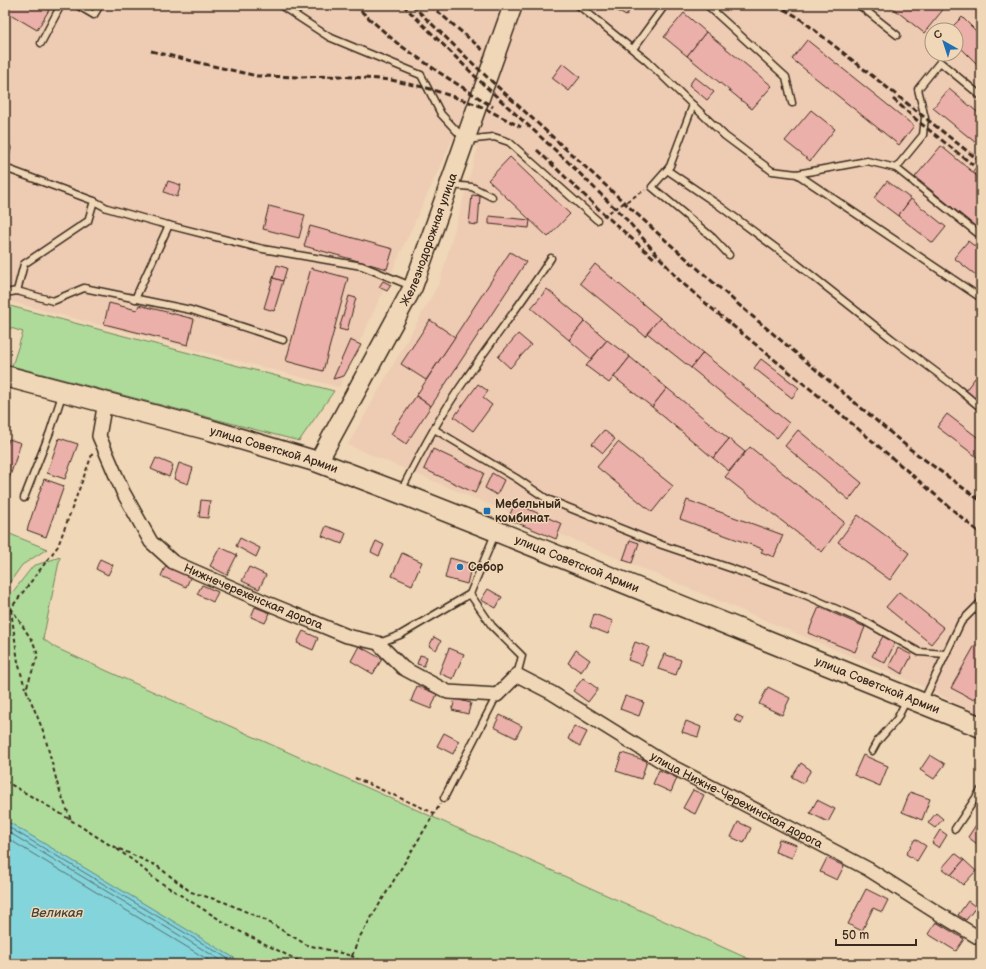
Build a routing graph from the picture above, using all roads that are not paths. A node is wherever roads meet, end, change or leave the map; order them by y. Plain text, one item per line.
1 (61, 5) edge
2 (77, 5) edge
3 (100, 5) edge
4 (280, 5) edge
5 (513, 5) edge
6 (578, 5) edge
7 (665, 5) edge
8 (707, 5) edge
9 (859, 5) edge
10 (897, 35) dead end
11 (41, 43) dead end
12 (633, 49) junction
13 (981, 96) edge
14 (792, 103) dead end
15 (694, 105) junction
16 (465, 140) junction
17 (7, 148) dead end
18 (5, 157) edge
19 (5, 168) edge
20 (896, 168) junction
21 (667, 170) junction
22 (797, 174) junction
23 (449, 185) junction
24 (492, 197) dead end
25 (94, 201) junction
26 (597, 220) road end
27 (169, 225) junction
28 (981, 236) edge
29 (729, 255) dead end
30 (551, 258) dead end
31 (413, 287) junction
32 (17, 291) junction
33 (5, 294) edge
34 (981, 298) edge
35 (135, 299) junction
36 (282, 340) dead end
37 (5, 376) edge
38 (63, 391) junction
39 (105, 402) junction
40 (981, 408) edge
41 (434, 429) junction
42 (318, 462) junction
43 (400, 493) junction
44 (24, 498) dead end
45 (496, 531) junction
46 (470, 594) junction
47 (981, 602) edge
48 (378, 643) junction
49 (946, 654) junction
50 (517, 675) junction
51 (497, 695) junction
52 (915, 701) junction
53 (981, 728) edge
54 (872, 750) dead end
55 (981, 790) edge
56 (444, 798) road end
57 (955, 829) dead end
58 (981, 939) edge

1 - 11 lane
2 - 3 lane
4 - 16 lane
5 - 16 street, Железнодорожная улица
6 - 12 lane
7 - 12 lane
8 - 14 lane
9 - 10 lane
12 - 15 lane
13 - 20 lane
15 - 21 lane
15 - 22 lane
16 - 23 street, Железнодорожная улица
16 - 26 lane
17 - 18 lane
19 - 25 lane
20 - 22 lane
20 - 28 lane
21 - 29 lane
21 - 40 lane
22 - 34 lane
23 - 24 lane
23 - 31 street, Железнодорожная улица
25 - 27 lane
25 - 32 lane
27 - 31 lane
27 - 35 lane
30 - 41 lane
31 - 42 street, Железнодорожная улица
32 - 33 lane
32 - 35 lane
35 - 36 lane
37 - 38 main road, улица Советской Армии
38 - 39 main road, улица Советской Армии
38 - 44 lane
39 - 42 main road, улица Советской Армии
39 - 48 street, Нижнечерехенская дорога
41 - 43 lane
41 - 49 lane
42 - 43 main road, улица Советской Армии
43 - 45 main road, улица Советской Армии
45 - 46 lane
45 - 52 main road, улица Советской Армии
46 - 48 lane
46 - 50 lane
47 - 49 lane
48 - 51 street
49 - 52 lane
50 - 51 street
50 - 58 street, улица Нижне-Черехинская дорога
51 - 56 lane
52 - 53 main road, улица Советской Армии
52 - 54 lane
55 - 57 lane

